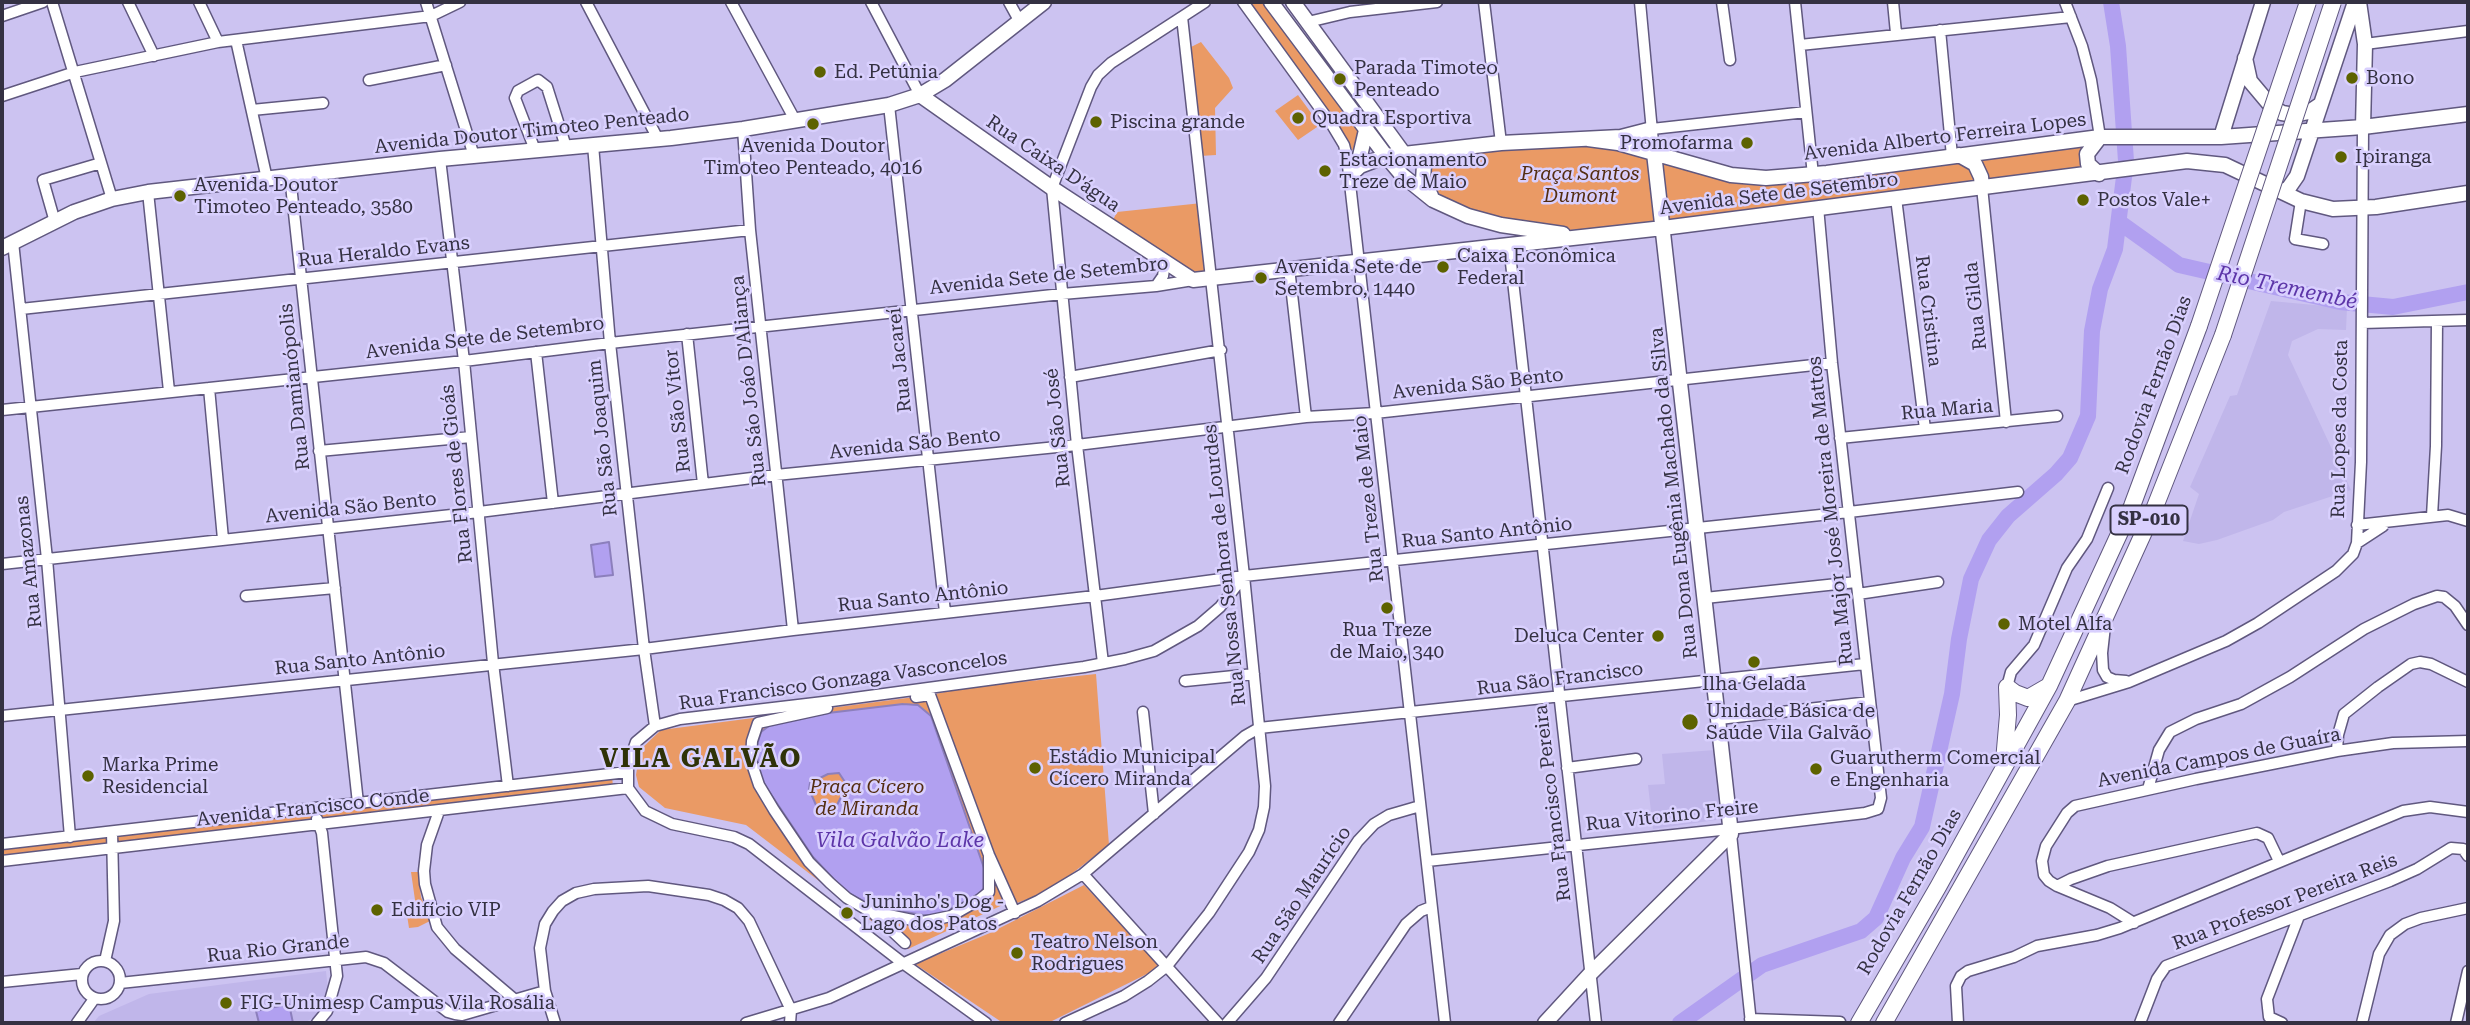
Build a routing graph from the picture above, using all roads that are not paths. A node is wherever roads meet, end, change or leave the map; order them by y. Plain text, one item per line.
1 (43, 2) edge
2 (52, 2) edge
3 (128, 2) edge
4 (199, 2) edge
5 (426, 2) edge
6 (460, 2) edge
7 (586, 2) edge
8 (731, 2) edge
9 (871, 2) edge
10 (1009, 2) edge
11 (1044, 2) edge
12 (1205, 2) edge
13 (1243, 2) edge
14 (1271, 2) edge
15 (1293, 2) edge
16 (1437, 2) edge
17 (1484, 2) edge
18 (1640, 2) edge
19 (1723, 2) edge
20 (1795, 2) edge
21 (1893, 2) edge
22 (2065, 2) edge
23 (2263, 2) edge
24 (2308, 2) edge
25 (2333, 2) edge
26 (2357, 2) edge
27 (2, 16) edge
28 (431, 16) junction
29 (1181, 17) junction
30 (2071, 17) junction
31 (1020, 22) junction
32 (1308, 22) junction
33 (1940, 30) junction
34 (2468, 31) edge
35 (1896, 33) junction
36 (236, 40) junction
37 (218, 42) junction
38 (2365, 44) junction
39 (1800, 45) junction
40 (154, 56) junction
41 (2245, 57) junction
42 (1730, 60) dead end
43 (446, 65) junction
44 (75, 72) junction
45 (369, 80) dead end
46 (920, 95) junction
47 (2, 96) edge
48 (323, 103) dead end
49 (2321, 104) junction
50 (889, 105) junction
51 (252, 110) junction
52 (1806, 112) junction
53 (2468, 114) edge
54 (795, 120) junction
55 (2363, 127) junction
56 (743, 129) junction
57 (1652, 129) junction
58 (1366, 130) junction
59 (2312, 131) junction
60 (2104, 136) junction
61 (2221, 137) junction
62 (658, 139) junction
63 (1588, 139) junction
64 (1501, 143) junction
65 (593, 145) junction
66 (566, 147) junction
67 (535, 150) junction
68 (1440, 150) junction
69 (1654, 153) junction
70 (1404, 154) junction
71 (474, 156) junction
72 (1386, 156) junction
73 (1955, 156) junction
74 (440, 159) junction
75 (101, 163) junction
76 (1354, 172) junction
77 (2103, 173) junction
78 (1813, 175) junction
79 (290, 176) junction
80 (267, 178) junction
81 (1982, 187) junction
82 (1052, 188) junction
83 (2282, 191) junction
84 (148, 192) junction
85 (2468, 193) edge
86 (1896, 198) junction
87 (111, 199) junction
88 (1433, 200) junction
89 (2301, 201) junction
90 (1818, 207) junction
91 (2364, 209) junction
92 (55, 222) junction
93 (1663, 228) junction
94 (750, 230) junction
95 (1582, 237) junction
96 (2323, 244) dead end
97 (8, 245) edge
98 (1510, 245) junction
99 (601, 246) junction
100 (1360, 261) junction
101 (451, 262) junction
102 (1165, 263) junction
103 (1289, 268) junction
104 (1212, 277) junction
105 (300, 279) junction
106 (1193, 280) junction
107 (1156, 286) junction
108 (159, 294) junction
109 (1062, 294) junction
110 (21, 309) junction
111 (912, 310) junction
112 (2362, 318) junction
113 (2468, 320) edge
114 (2437, 321) junction
115 (760, 326) junction
116 (687, 334) junction
117 (610, 342) junction
118 (1221, 350) junction
119 (536, 352) junction
120 (464, 361) junction
121 (1832, 363) junction
122 (311, 377) junction
123 (1070, 377) junction
124 (1680, 378) junction
125 (209, 388) junction
126 (169, 391) junction
127 (1527, 396) junction
128 (29, 405) junction
129 (2, 410) edge
130 (1378, 412) junction
131 (2057, 416) dead end
132 (1306, 417) junction
133 (2006, 422) junction
134 (1228, 428) junction
135 (1925, 429) junction
136 (471, 437) junction
137 (1840, 438) junction
138 (1077, 445) junction
139 (319, 451) junction
140 (929, 460) junction
141 (776, 475) junction
142 (703, 484) junction
143 (2108, 488) dead end
144 (2018, 492) dead end
145 (627, 494) junction
146 (553, 503) junction
147 (479, 512) junction
148 (1849, 512) junction
149 (2432, 516) junction
150 (2468, 521) edge
151 (2389, 523) junction
152 (2357, 525) junction
153 (330, 528) junction
154 (1696, 528) junction
155 (223, 539) junction
156 (2357, 543) junction
157 (1542, 544) junction
158 (47, 559) junction
159 (1393, 560) junction
160 (2, 564) edge
161 (1244, 576) junction
162 (1938, 582) dead end
163 (335, 588) junction
164 (1857, 588) junction
165 (246, 596) dead end
166 (1095, 596) junction
167 (1705, 598) junction
168 (945, 612) junction
169 (2107, 612) junction
170 (2468, 625) edge
171 (793, 630) junction
172 (644, 649) junction
173 (493, 663) junction
174 (1104, 663) junction
175 (1865, 664) junction
176 (1254, 674) junction
177 (345, 678) junction
178 (1714, 678) junction
179 (1185, 681) dead end
180 (2129, 682) junction
181 (2468, 682) edge
182 (2049, 686) junction
183 (2007, 687) junction
184 (1559, 697) junction
185 (2067, 701) junction
186 (1870, 702) junction
187 (59, 710) junction
188 (1143, 712) dead end
189 (1411, 714) junction
190 (2, 716) edge
191 (1719, 719) junction
192 (655, 726) junction
193 (1259, 728) junction
194 (2468, 741) edge
195 (2337, 751) junction
196 (1636, 759) dead end
197 (1567, 768) junction
198 (2003, 771) junction
199 (627, 772) junction
200 (610, 774) junction
201 (508, 786) junction
202 (628, 788) junction
203 (611, 789) junction
204 (2148, 789) junction
205 (358, 803) junction
206 (1420, 806) junction
207 (315, 808) junction
208 (1878, 809) joint
209 (439, 811) junction
210 (2468, 812) edge
211 (1154, 814) junction
212 (317, 823) junction
213 (112, 832) junction
214 (1730, 832) junction
215 (70, 837) junction
216 (2, 844) edge
217 (1576, 844) junction
218 (113, 848) junction
219 (989, 855) junction
220 (2468, 856) edge
221 (2, 861) edge
222 (1427, 861) junction
223 (2279, 861) junction
224 (1083, 874) junction
225 (2057, 886) junction
226 (1431, 907) junction
227 (2468, 908) edge
228 (870, 911) junction
229 (1015, 913) junction
230 (951, 916) junction
231 (2298, 916) junction
232 (2134, 923) junction
233 (962, 937) junction
234 (905, 943) dead end
235 (336, 960) junction
236 (105, 961) junction
237 (904, 964) junction
238 (1167, 965) junction
239 (2468, 971) edge
240 (1591, 973) junction
241 (82, 974) junction
242 (2, 982) edge
243 (120, 982) junction
244 (545, 991) junction
245 (94, 999) junction
246 (514, 999) junction
247 (791, 1010) junction
248 (1751, 1021) edge
249 (982, 1022) edge
250 (1840, 1022) edge
251 (77, 1023) edge
252 (317, 1023) edge
253 (555, 1023) edge
254 (746, 1023) edge
255 (790, 1023) edge
256 (1065, 1023) edge
257 (1218, 1023) edge
258 (1227, 1023) edge
259 (1339, 1023) edge
260 (1445, 1023) edge
261 (1545, 1023) edge
262 (1596, 1023) edge
263 (1858, 1023) edge
264 (1884, 1023) edge
265 (1958, 1023) edge
266 (2140, 1023) edge
267 (2282, 1023) edge
268 (2362, 1023) edge
269 (2456, 1023) edge

1 - 27 street
2 - 44 street
3 - 40 street
4 - 37 street
5 - 28 street
6 - 28 street
7 - 62 street
8 - 54 street
9 - 46 street
10 - 31 street
11 - 31 main road, Avenida Doutor Timoteo Penteado
12 - 29 street
13 - 76 street, Rua Treze de Maio
14 - 58 main road
15 - 32 main road
16 - 32 street
17 - 64 street
18 - 57 street
19 - 42 street
20 - 39 street
21 - 35 street
22 - 30 street
23 - 41 main road
24 - 182 highway, Rodovia Fernão Dias / SP-010, bridge
25 - 169 highway, SP-010, bridge
26 - 38 main road, Rua Lopes da Costa
26 - 49 main road
28 - 36 street
28 - 43 street
29 - 82 street
29 - 104 street, Rua Nossa Senhora de Lourdes
30 - 33 street
30 - 60 street
31 - 46 main road, Avenida Doutor Timoteo Penteado
32 - 70 main road
33 - 35 street
33 - 73 street
34 - 38 street
35 - 39 street
36 - 37 street
36 - 51 street
37 - 40 street
38 - 55 main road, Rua Lopes da Costa
39 - 52 street
40 - 44 street
41 - 49 main road
41 - 61 main road
43 - 45 street
43 - 71 street
44 - 47 street
44 - 75 street
46 - 50 main road, Avenida Doutor Timoteo Penteado
46 - 82 main road, Rua Caixa D'água
48 - 51 street
49 - 59 main road
50 - 54 main road, Avenida Doutor Timoteo Penteado
50 - 111 street, Rua Jacareí
51 - 80 street
52 - 57 street
52 - 78 street
53 - 55 main road, Avenida Alberto Ferreira Lopes
54 - 56 main road, Avenida Doutor Timoteo Penteado
55 - 59 main road, Avenida Alberto Ferreira Lopes
55 - 91 street, Rua Lopes da Costa
56 - 62 main road, Avenida Doutor Timoteo Penteado
56 - 94 street, Rua Sáo Joáo D'Aliança
57 - 63 main road
57 - 69 street
58 - 72 main road
58 - 76 main road
59 - 61 main road, Avenida Alberto Ferreira Lopes
59 - 83 main road
60 - 61 main road, Avenida Alberto Ferreira Lopes
60 - 73 main road, Avenida Alberto Ferreira Lopes
60 - 77 main road
62 - 65 main road, Avenida Doutor Timoteo Penteado
63 - 64 main road
63 - 69 main road, Avenida Alberto Ferreira Lopes
64 - 68 main road
65 - 66 main road, Avenida Doutor Timoteo Penteado
65 - 99 street, Rua São Joaquim
66 - 67 main road, Avenida Doutor Timoteo Penteado
66 - 67 street
67 - 71 main road, Avenida Doutor Timoteo Penteado
68 - 70 main road
68 - 88 main road
69 - 78 main road, Avenida Alberto Ferreira Lopes
69 - 93 main road, Rua Dona Eugênia Machado da Silva
70 - 72 main road
71 - 74 main road, Avenida Doutor Timoteo Penteado
72 - 76 main road
72 - 88 main road
73 - 78 main road, Avenida Alberto Ferreira Lopes
73 - 81 main road
74 - 79 main road, Avenida Doutor Timoteo Penteado
74 - 101 street, Rua Flores de Gioás
75 - 87 street
75 - 92 street
76 - 100 street, Rua Treze de Maio
77 - 81 main road, Avenida Sete de Setembro
77 - 83 main road, Avenida Sete de Setembro
79 - 80 main road, Avenida Doutor Timoteo Penteado
79 - 105 street, Rua Damianópolis
80 - 84 main road, Avenida Doutor Timoteo Penteado
81 - 86 main road, Avenida Sete de Setembro
81 - 133 street, Rua Gilda
82 - 102 main road, Rua Caixa D'água
82 - 109 street, Rua São José
83 - 89 main road, Avenida Sete de Setembro
84 - 87 main road, Avenida Doutor Timoteo Penteado
84 - 108 street
85 - 91 main road, Avenida Sete de Setembro
86 - 90 main road, Avenida Sete de Setembro
86 - 135 street, Rua Cristina
87 - 92 main road, Avenida Doutor Timoteo Penteado
88 - 95 main road
89 - 91 main road, Avenida Sete de Setembro
89 - 96 street
90 - 93 main road, Avenida Sete de Setembro
90 - 121 street, Rua Major José Moreira de Mattos
91 - 112 street, Rua Lopes da Costa
92 - 97 main road, Avenida Doutor Timoteo Penteado
93 - 95 main road, Avenida Sete de Setembro
93 - 124 main road, Rua Dona Eugênia Machado da Silva
94 - 99 street, Rua Heraldo Evans
94 - 115 street, Rua Sáo Joáo D'Aliança
95 - 98 main road, Avenida Sete de Setembro
97 - 110 street, Rua Amazonas
98 - 100 main road, Avenida Sete de Setembro
98 - 127 street, Rua Francisco Pereira
99 - 101 street, Rua Heraldo Evans
99 - 117 street, Rua São Joaquim
100 - 103 main road, Avenida Sete de Setembro
100 - 130 street, Rua Treze de Maio
101 - 105 street, Rua Heraldo Evans
101 - 120 street, Rua Flores de Gioás
102 - 106 main road, Rua Caixa D'água
102 - 107 street
103 - 104 main road, Avenida Sete de Setembro
103 - 132 street
104 - 106 main road, Avenida Sete de Setembro
104 - 118 street, Rua Nossa Senhora de Lourdes
105 - 108 street, Rua Heraldo Evans
105 - 122 street, Rua Damianópolis
106 - 107 street, Avenida Sete de Setembro
107 - 109 street, Avenida Sete de Setembro
108 - 110 street, Rua Heraldo Evans
108 - 126 street
109 - 111 street, Avenida Sete de Setembro
109 - 123 street, Rua São José
110 - 128 street, Rua Amazonas
111 - 115 street, Avenida Sete de Setembro
111 - 140 street, Rua Jacareí
112 - 114 street
112 - 152 street, Rua Lopes da Costa
113 - 114 street
114 - 149 street
115 - 116 street, Avenida Sete de Setembro
115 - 141 street, Rua Sáo Joáo D'Aliança
116 - 117 street, Avenida Sete de Setembro
116 - 142 street, Rua São Vítor
117 - 119 street, Avenida Sete de Setembro
117 - 145 street, Rua São Joaquim
118 - 123 street
118 - 134 street, Rua Nossa Senhora de Lourdes
119 - 120 street, Avenida Sete de Setembro
119 - 146 street
120 - 122 street, Avenida Sete de Setembro
120 - 136 street, Rua Flores de Gioás
121 - 124 street, Avenida São Bento
121 - 137 street, Rua Major José Moreira de Mattos
122 - 125 street, Avenida Sete de Setembro
122 - 139 street, Rua Damianópolis
123 - 138 street, Rua São José
124 - 127 street, Avenida São Bento
124 - 154 main road, Rua Dona Eugênia Machado da Silva
125 - 126 street, Avenida Sete de Setembro
125 - 155 street
126 - 128 street, Avenida Sete de Setembro
127 - 130 street, Avenida São Bento
127 - 157 street, Rua Francisco Pereira
128 - 129 street, Avenida Sete de Setembro
128 - 158 street, Rua Amazonas
130 - 132 street, Avenida São Bento
130 - 159 street, Rua Treze de Maio
131 - 133 street, Rua Maria
132 - 134 street, Avenida São Bento
133 - 135 street, Rua Maria
134 - 138 street, Avenida São Bento
134 - 161 street, Rua Nossa Senhora de Lourdes
135 - 137 street, Rua Maria
136 - 139 street
136 - 147 street, Rua Flores de Gioás
137 - 148 street, Rua Major José Moreira de Mattos
138 - 140 street, Avenida São Bento
138 - 166 street, Rua São José
139 - 153 street, Rua Damianópolis
140 - 141 street, Avenida São Bento
140 - 168 street, Rua Jacareí
141 - 142 street, Avenida São Bento
141 - 171 street, Rua Sáo Joáo D'Aliança
142 - 145 street, Avenida São Bento
143 - 183 street
144 - 148 street, Rua Santo Antônio
145 - 146 street, Avenida São Bento
145 - 172 street, Rua São Joaquim
146 - 147 street, Avenida São Bento
147 - 153 street, Avenida São Bento
147 - 173 street, Rua Flores de Gioás
148 - 154 street, Rua Santo Antônio
148 - 164 street, Rua Major José Moreira de Mattos
149 - 150 street
149 - 151 street
151 - 152 street
151 - 156 street
152 - 156 street, Rua Lopes da Costa
153 - 155 street, Avenida São Bento
153 - 163 street, Rua Damianópolis
154 - 157 street, Rua Santo Antônio
154 - 167 main road, Rua Dona Eugênia Machado da Silva
155 - 158 street, Avenida São Bento
156 - 180 street, Rua Lopes da Costa
157 - 159 street, Rua Santo Antônio
157 - 184 street, Rua Francisco Pereira
158 - 160 street, Avenida São Bento
158 - 187 street, Rua Amazonas
159 - 161 street, Rua Santo Antônio
159 - 189 street, Rua Treze de Maio
161 - 166 street, Rua Santo Antônio
161 - 174 street, Rua Francisco Gonzaga Vasconcelos
161 - 176 street, Rua Nossa Senhora de Lourdes
162 - 164 street
163 - 165 street
163 - 177 street, Rua Damianópolis
164 - 167 street
164 - 175 street, Rua Major José Moreira de Mattos
166 - 168 street, Rua Santo Antônio
166 - 174 street, Rua São José
167 - 178 main road, Rua Dona Eugênia Machado da Silva
168 - 171 street, Rua Santo Antônio
169 - 180 street
169 - 185 highway, SP-010
170 - 204 street
171 - 172 street, Rua Santo Antônio
172 - 173 street, Rua Santo Antônio
172 - 192 street, Rua São Joaquim
173 - 177 street, Rua Santo Antônio
173 - 201 street, Rua Flores de Gioás
174 - 192 street, Rua Francisco Gonzaga Vasconcelos
175 - 178 street, Rua São Francisco
175 - 186 street, Rua Major José Moreira de Mattos
176 - 179 street
176 - 193 street, Rua Nossa Senhora de Lourdes
177 - 187 street, Rua Santo Antônio
177 - 205 street, Rua Damianópolis
178 - 184 street, Rua São Francisco
178 - 191 main road, Rua Dona Eugênia Machado da Silva
180 - 185 street, Rua Lopes da Costa
181 - 195 street
182 - 183 highway
182 - 198 highway, Rodovia Fernão Dias / SP-010
183 - 198 highway
184 - 189 street, Rua São Francisco
184 - 197 street, Rua Francisco Pereira
185 - 264 highway, SP-010
186 - 191 street
186 - 208 street, Rua Major José Moreira de Mattos
187 - 190 street, Rua Santo Antônio
187 - 215 street, Rua Amazonas
188 - 211 street
189 - 193 street, Rua São Francisco
189 - 206 street, Rua Treze de Maio
191 - 214 main road, Rua Dona Eugênia Machado da Silva
192 - 199 street, Rua Francisco Gonzaga Vasconcelos
193 - 211 street
193 - 238 street, Rua Nossa Senhora de Lourdes
194 - 195 street, Avenida Campos de Guaíra
195 - 204 street, Avenida Campos de Guaíra
196 - 197 street
197 - 217 street, Rua Francisco Pereira
198 - 263 highway, Rodovia Fernão Dias / SP-010
199 - 200 street, Avenida Francisco Conde
199 - 202 street, Rua Francisco Gonzaga Vasconcelos
200 - 201 street, Avenida Francisco Conde
200 - 203 street
201 - 205 street, Avenida Francisco Conde
202 - 203 street, Avenida Francisco Conde
202 - 237 street
203 - 209 street, Avenida Francisco Conde
204 - 225 street, Avenida Campos de Guaíra
205 - 207 street, Avenida Francisco Conde
206 - 222 street, Rua Treze de Maio
206 - 258 street, Rua São Maurício
207 - 212 street
207 - 213 street, Avenida Francisco Conde
208 - 214 street, Rua Vitorino Freire
209 - 212 street, Avenida Francisco Conde
209 - 246 street
210 - 223 street
211 - 224 street
212 - 218 street, Avenida Francisco Conde
212 - 235 street
213 - 215 street, Avenida Francisco Conde
213 - 218 street
214 - 217 street, Rua Vitorino Freire
214 - 240 main road
214 - 248 street, Rua Dona Eugênia Machado da Silva
215 - 216 street, Avenida Francisco Conde
217 - 222 street, Rua Vitorino Freire
217 - 240 street, Rua Francisco Pereira
218 - 221 street, Avenida Francisco Conde
218 - 236 street
219 - 228 street
219 - 229 street
219 - 230 street
220 - 231 street, Rua Professor Pereira Reis
222 - 226 street, Rua Treze de Maio
223 - 225 street
223 - 232 street
224 - 229 street
224 - 238 street
225 - 232 street
226 - 259 street
226 - 260 street, Rua Treze de Maio
227 - 268 street
228 - 230 street
228 - 234 street
229 - 233 street
230 - 233 street
231 - 266 street, Rua Professor Pereira Reis
231 - 267 street
232 - 265 street
233 - 237 street
235 - 243 street, Rua Rio Grande
235 - 246 street, Rua Rio Grande
235 - 252 street
236 - 241 street
236 - 243 street
237 - 247 street
237 - 249 street
238 - 256 street, Rua Nossa Senhora de Lourdes
238 - 257 street
239 - 269 street
240 - 261 main road
240 - 262 street, Rua Francisco Pereira
241 - 242 street
241 - 245 street
243 - 245 street
244 - 246 street, Rua Rio Grande
244 - 247 street
244 - 253 street
245 - 251 street
247 - 254 street
247 - 255 street
248 - 250 street

